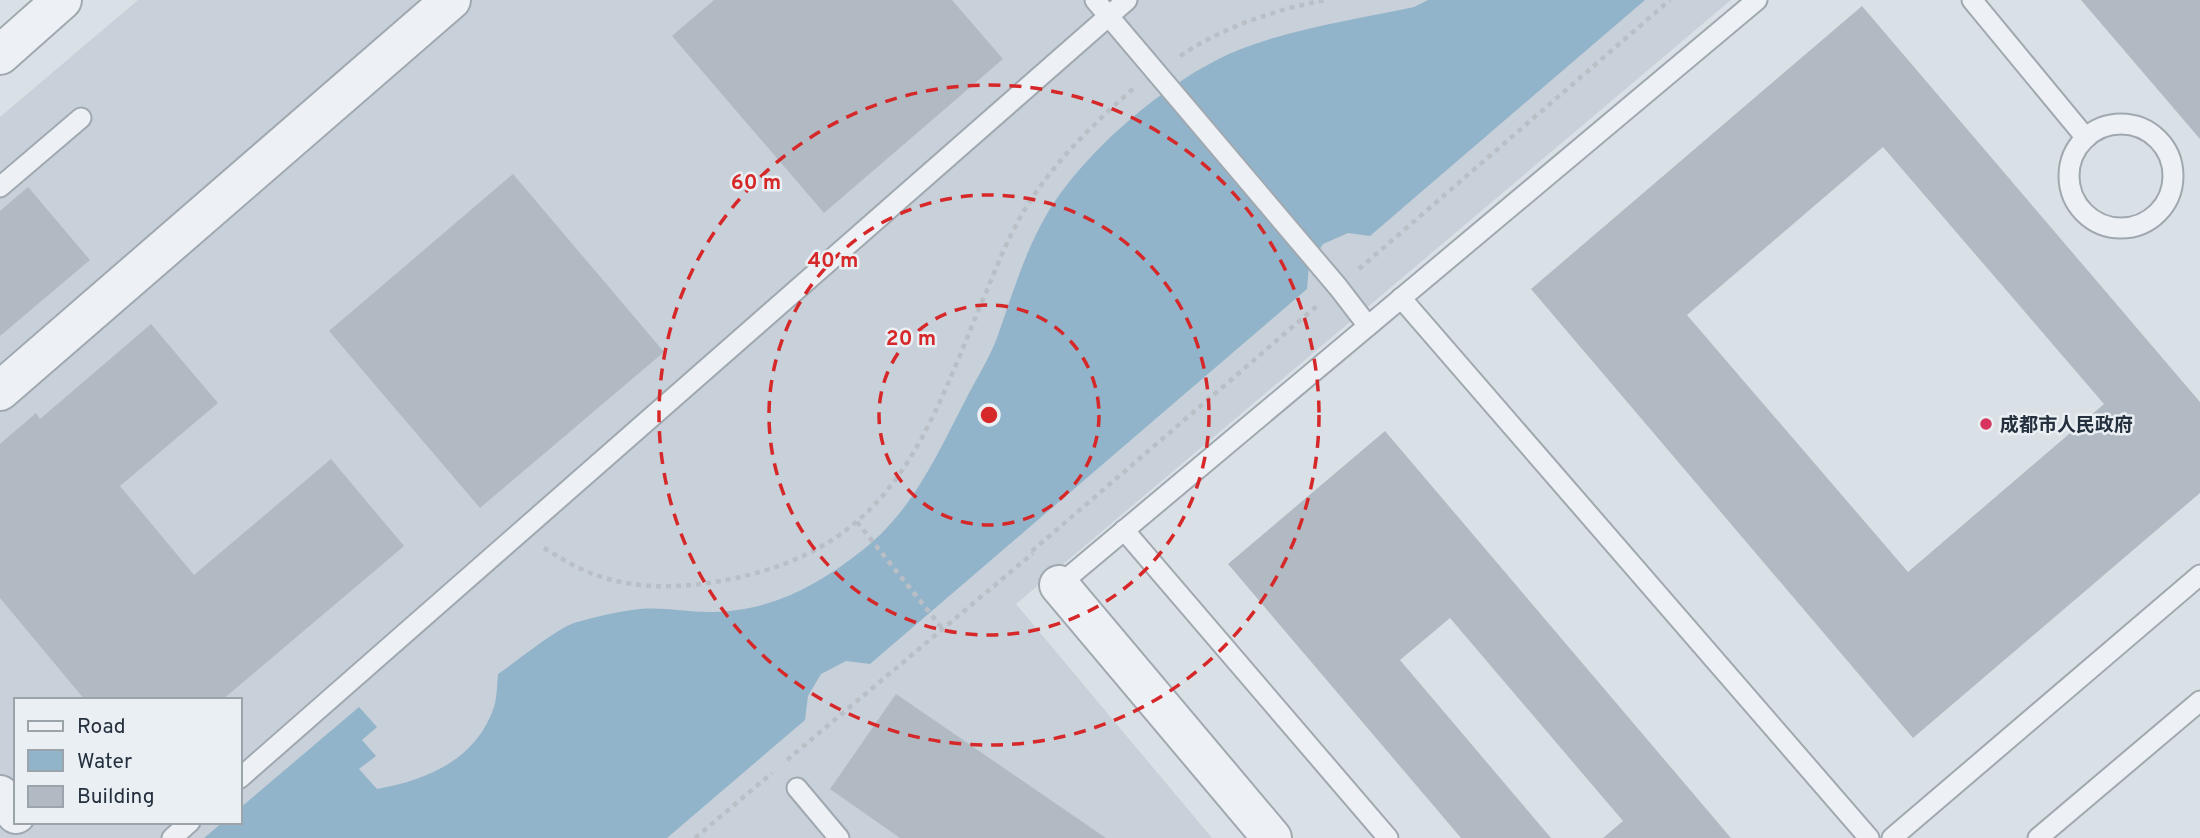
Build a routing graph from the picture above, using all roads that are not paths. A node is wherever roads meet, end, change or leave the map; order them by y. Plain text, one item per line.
1 (62, 0) edge
2 (451, 0) edge
3 (1095, 0) edge
4 (1127, 0) edge
5 (1757, 0) edge
6 (1972, 0) edge
7 (1108, 16) junction
8 (0, 55) edge
9 (81, 118) dead end
10 (2086, 138) junction
11 (0, 187) edge
12 (1401, 298) junction
13 (1368, 326) junction
14 (0, 391) edge
15 (1124, 530) junction
16 (2200, 575) edge
17 (1059, 585) joint
18 (2200, 701) edge
19 (242, 776) edge
20 (797, 788) dead end
21 (0, 794) edge
22 (14, 812) edge
23 (25, 824) edge
24 (188, 824) edge
25 (36, 838) edge
26 (172, 838) edge
27 (839, 838) edge
28 (1272, 838) edge
29 (1388, 838) edge
30 (1868, 838) edge
31 (1892, 838) edge
32 (2038, 838) edge

1 - 8 street
2 - 14 street
3 - 7 lane
4 - 7 lane
5 - 12 lane
6 - 10 lane
7 - 13 lane
7 - 19 lane
9 - 11 lane
10 - 10 lane
12 - 13 lane
12 - 30 lane
13 - 15 lane
15 - 17 lane
15 - 29 lane
16 - 31 lane
17 - 28 street
18 - 32 lane
20 - 27 lane
21 - 22 street
23 - 25 street
24 - 26 lane

